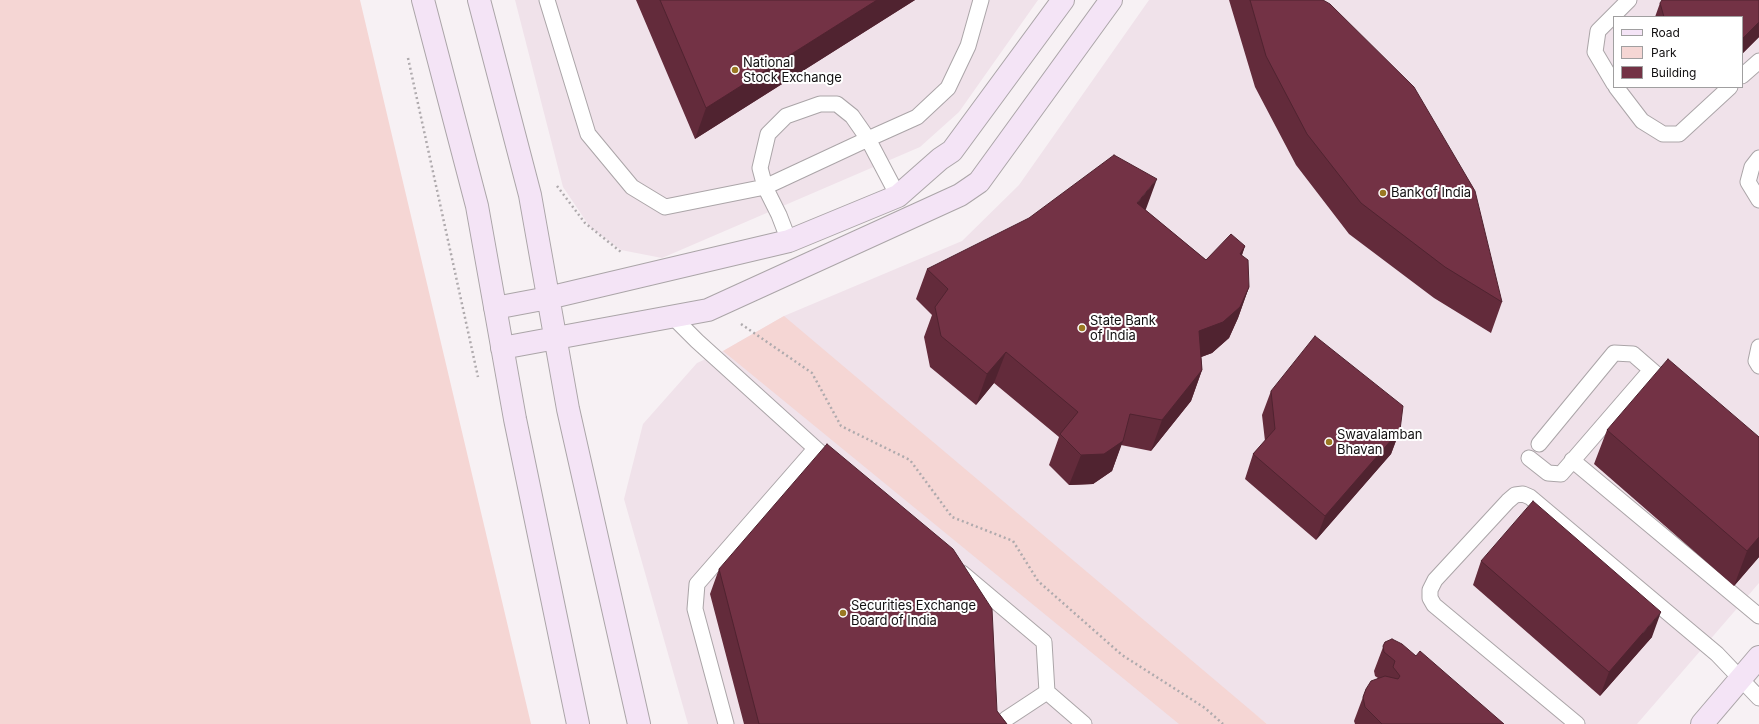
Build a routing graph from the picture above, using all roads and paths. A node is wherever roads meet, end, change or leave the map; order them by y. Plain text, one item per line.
1 (423, 0) edge
2 (479, 0) edge
3 (546, 0) edge
4 (981, 0) edge
5 (1062, 0) edge
6 (1111, 0) edge
7 (1629, 0) edge
8 (1613, 16) edge
9 (1613, 16) edge
10 (1759, 61) edge
11 (1743, 75) edge
12 (1613, 82) edge
13 (1617, 88) edge
14 (1729, 88) edge
15 (868, 139) junction
16 (1759, 158) edge
17 (765, 187) junction
18 (898, 196) junction
19 (1759, 200) edge
20 (789, 241) junction
21 (548, 298) junction
22 (495, 308) junction
23 (708, 310) junction
24 (672, 317) junction
25 (555, 338) junction
26 (1759, 347) edge
27 (502, 348) junction
28 (1759, 366) edge
29 (1651, 370) junction
30 (1681, 395) edge
31 (1539, 444) dead end
32 (815, 450) junction
33 (1529, 458) dead end
34 (1572, 460) junction
35 (846, 475) edge
36 (954, 566) edge
37 (1759, 616) edge
38 (1759, 657) edge
39 (1741, 679) junction
40 (1047, 692) junction
41 (1759, 698) edge
42 (1006, 719) dead end
43 (578, 724) edge
44 (639, 724) edge
45 (726, 724) edge
46 (1084, 724) edge
47 (1223, 724) edge
48 (1577, 724) edge
49 (1702, 724) edge

1 - 22 main road
2 - 21 main road
3 - 17 lane
4 - 15 lane
5 - 18 main road
6 - 23 main road
7 - 9 lane
8 - 12 lane
10 - 11 lane
13 - 14 lane
15 - 17 lane
15 - 17 lane
15 - 18 lane
16 - 19 lane
17 - 20 lane
18 - 20 main road
20 - 21 main road
21 - 22 main road
21 - 25 main road
22 - 27 main road
23 - 24 main road
23 - 47 path
24 - 25 main road
24 - 32 lane
25 - 27 main road
25 - 44 main road
26 - 28 lane
27 - 43 main road
29 - 30 lane
29 - 31 lane
29 - 34 lane
32 - 35 lane
32 - 45 lane
33 - 34 lane
34 - 37 lane
36 - 40 lane
38 - 39 main road
39 - 41 lane
39 - 48 lane
39 - 49 main road
40 - 42 lane
40 - 46 lane

